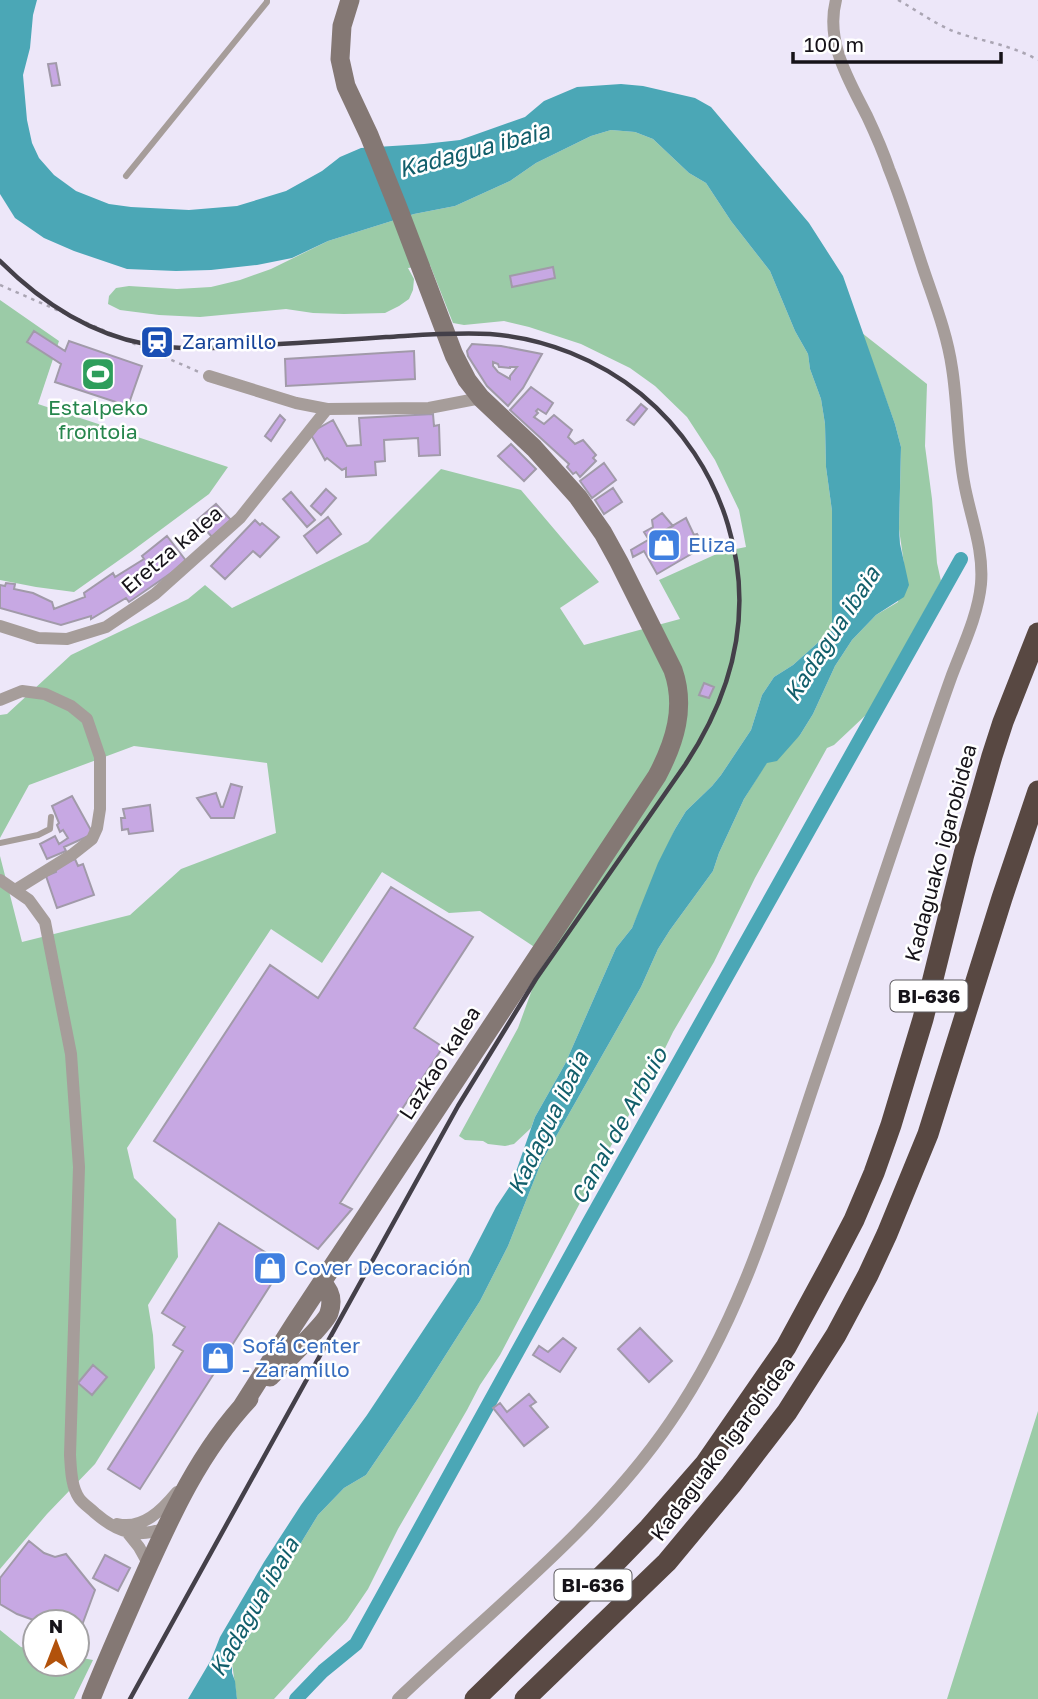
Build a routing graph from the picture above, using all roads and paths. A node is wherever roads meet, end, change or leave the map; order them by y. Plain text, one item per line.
1 (351, 0) edge
2 (836, 0) edge
3 (898, 0) edge
4 (268, 1) edge
5 (1038, 60) edge
6 (126, 176) dead end
7 (0, 285) edge
8 (209, 376) joint
9 (481, 398) junction
10 (327, 409) junction
11 (0, 626) edge
12 (1038, 633) edge
13 (0, 700) edge
14 (1038, 791) edge
15 (51, 817) dead end
16 (0, 843) edge
17 (6, 886) edge
18 (321, 1283) junction
19 (241, 1408) junction
20 (201, 1460) junction
21 (103, 1520) junction
22 (165, 1528) junction
23 (127, 1532) junction
24 (149, 1565) junction
25 (91, 1699) edge
26 (398, 1699) edge
27 (475, 1699) edge
28 (525, 1699) edge

1 - 9 street, Lazkao kalea
2 - 26 street
3 - 5 path
4 - 6 lane
7 - 8 path
8 - 10 street
9 - 10 street
9 - 18 street, Lazkao kalea
10 - 11 street, Eretza kalea
12 - 27 highway, Kadaguako igarobidea / BI-636
13 - 17 street
14 - 28 highway, Kadaguako igarobidea / BI-636
15 - 16 lane
17 - 21 street
18 - 19 street, Lazkao kalea
18 - 19 street
19 - 20 street
20 - 21 street
20 - 22 street
21 - 23 street
22 - 23 street
22 - 24 street
23 - 24 street
24 - 25 street

